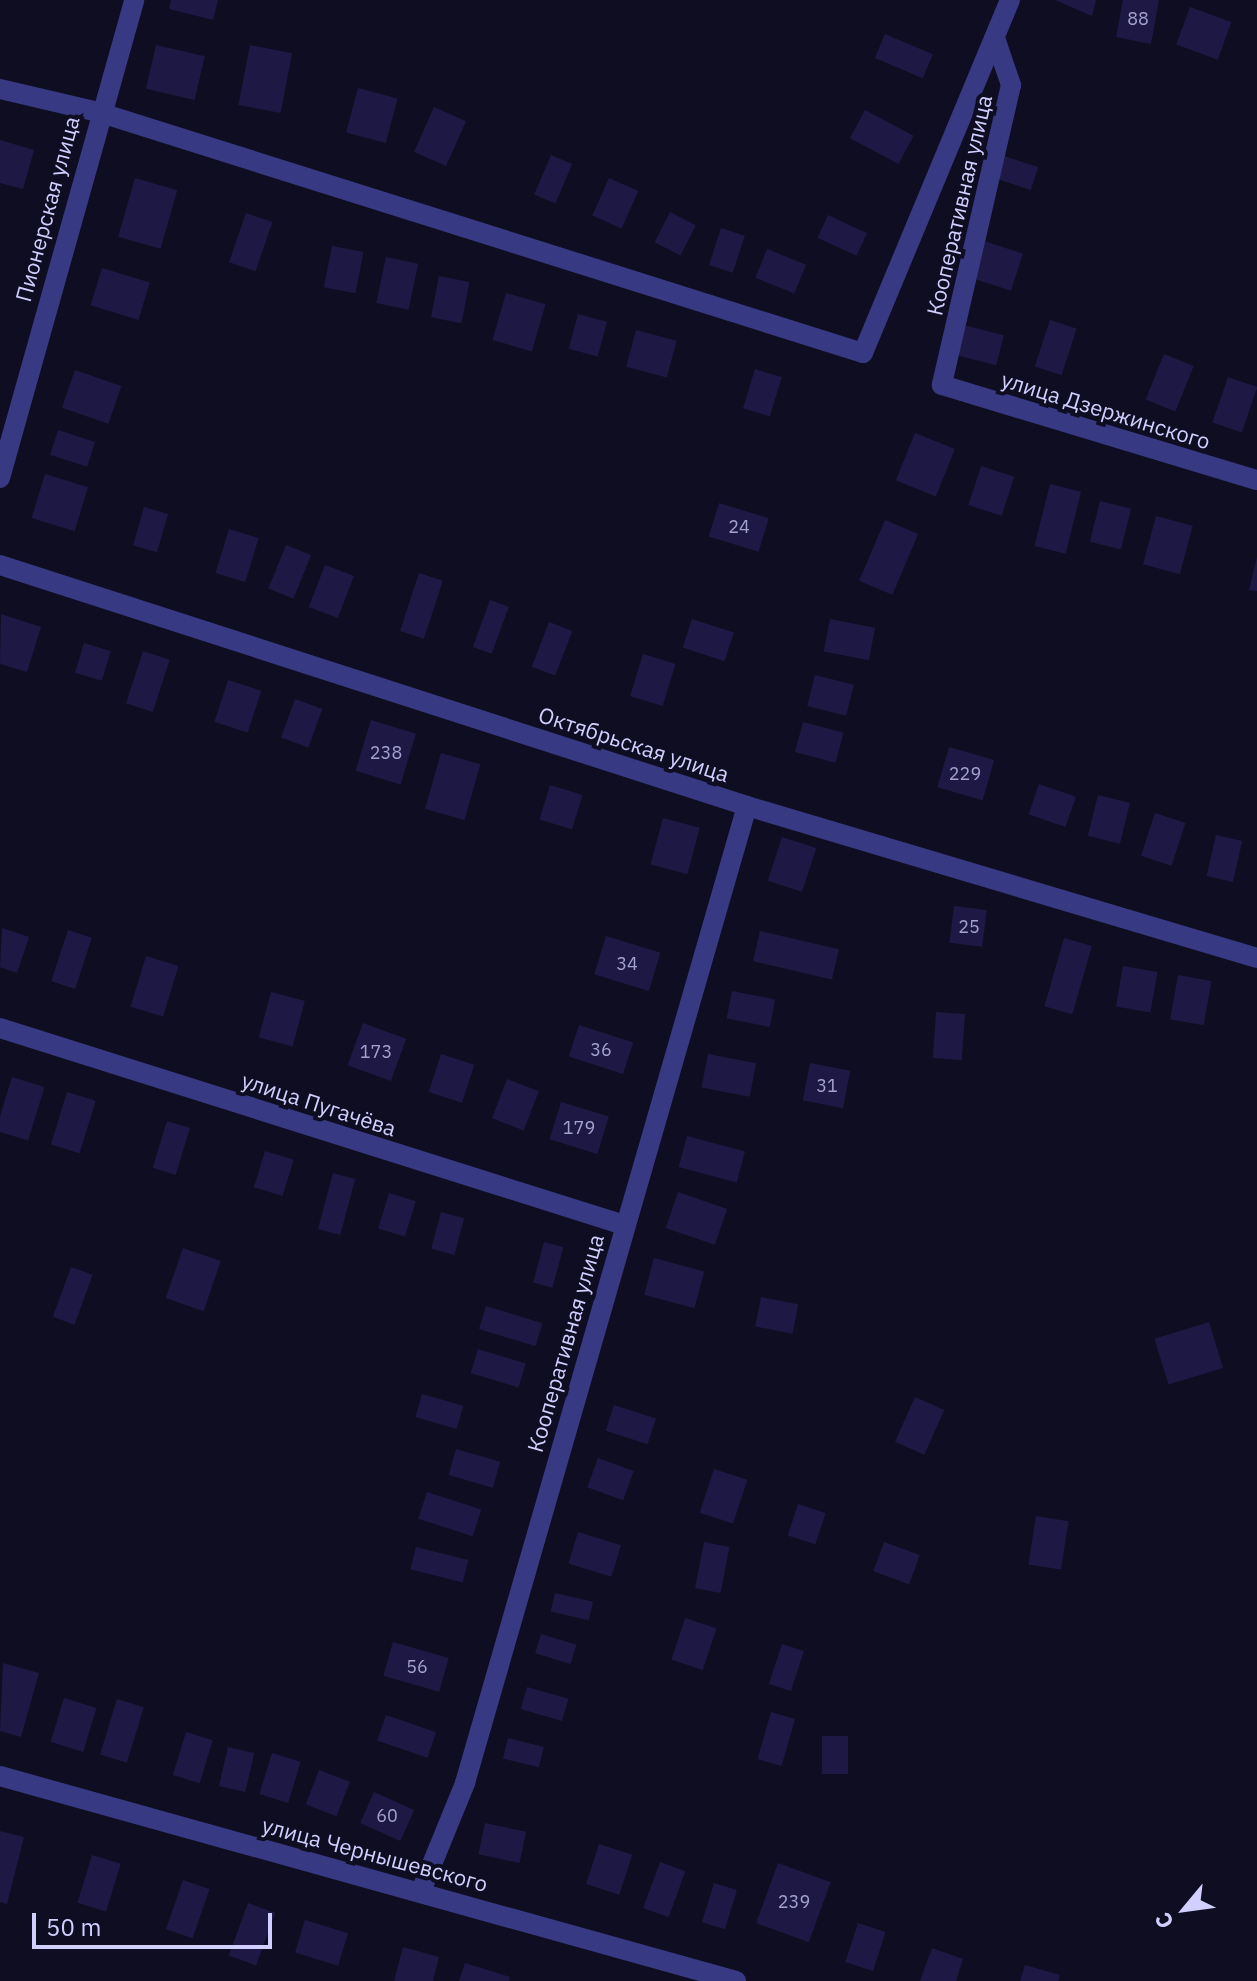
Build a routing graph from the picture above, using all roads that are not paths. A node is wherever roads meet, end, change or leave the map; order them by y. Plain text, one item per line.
1 (134, 0) edge
2 (1010, 0) edge
3 (995, 38) junction
4 (0, 89) edge
5 (98, 112) junction
6 (942, 385) joint
7 (0, 478) edge
8 (1257, 480) edge
9 (0, 565) edge
10 (747, 806) junction
11 (1257, 958) edge
12 (0, 1028) edge
13 (624, 1225) junction
14 (0, 1776) edge
15 (421, 1891) junction
16 (736, 1981) edge

1 - 5 street, Пионерская улица
2 - 3 street
3 - 5 street
3 - 6 street, Кооперативная улица
4 - 5 street
5 - 7 street, Пионерская улица
6 - 8 street, улица Дзержинского
9 - 10 street, Октябрьская улица
10 - 11 street, Октябрьская улица
10 - 13 street, Кооперативная улица
12 - 13 street, улица Пугачёва
13 - 15 street, Кооперативная улица
14 - 15 street, улица Чернышевского
15 - 16 street, улица Чернышевского

